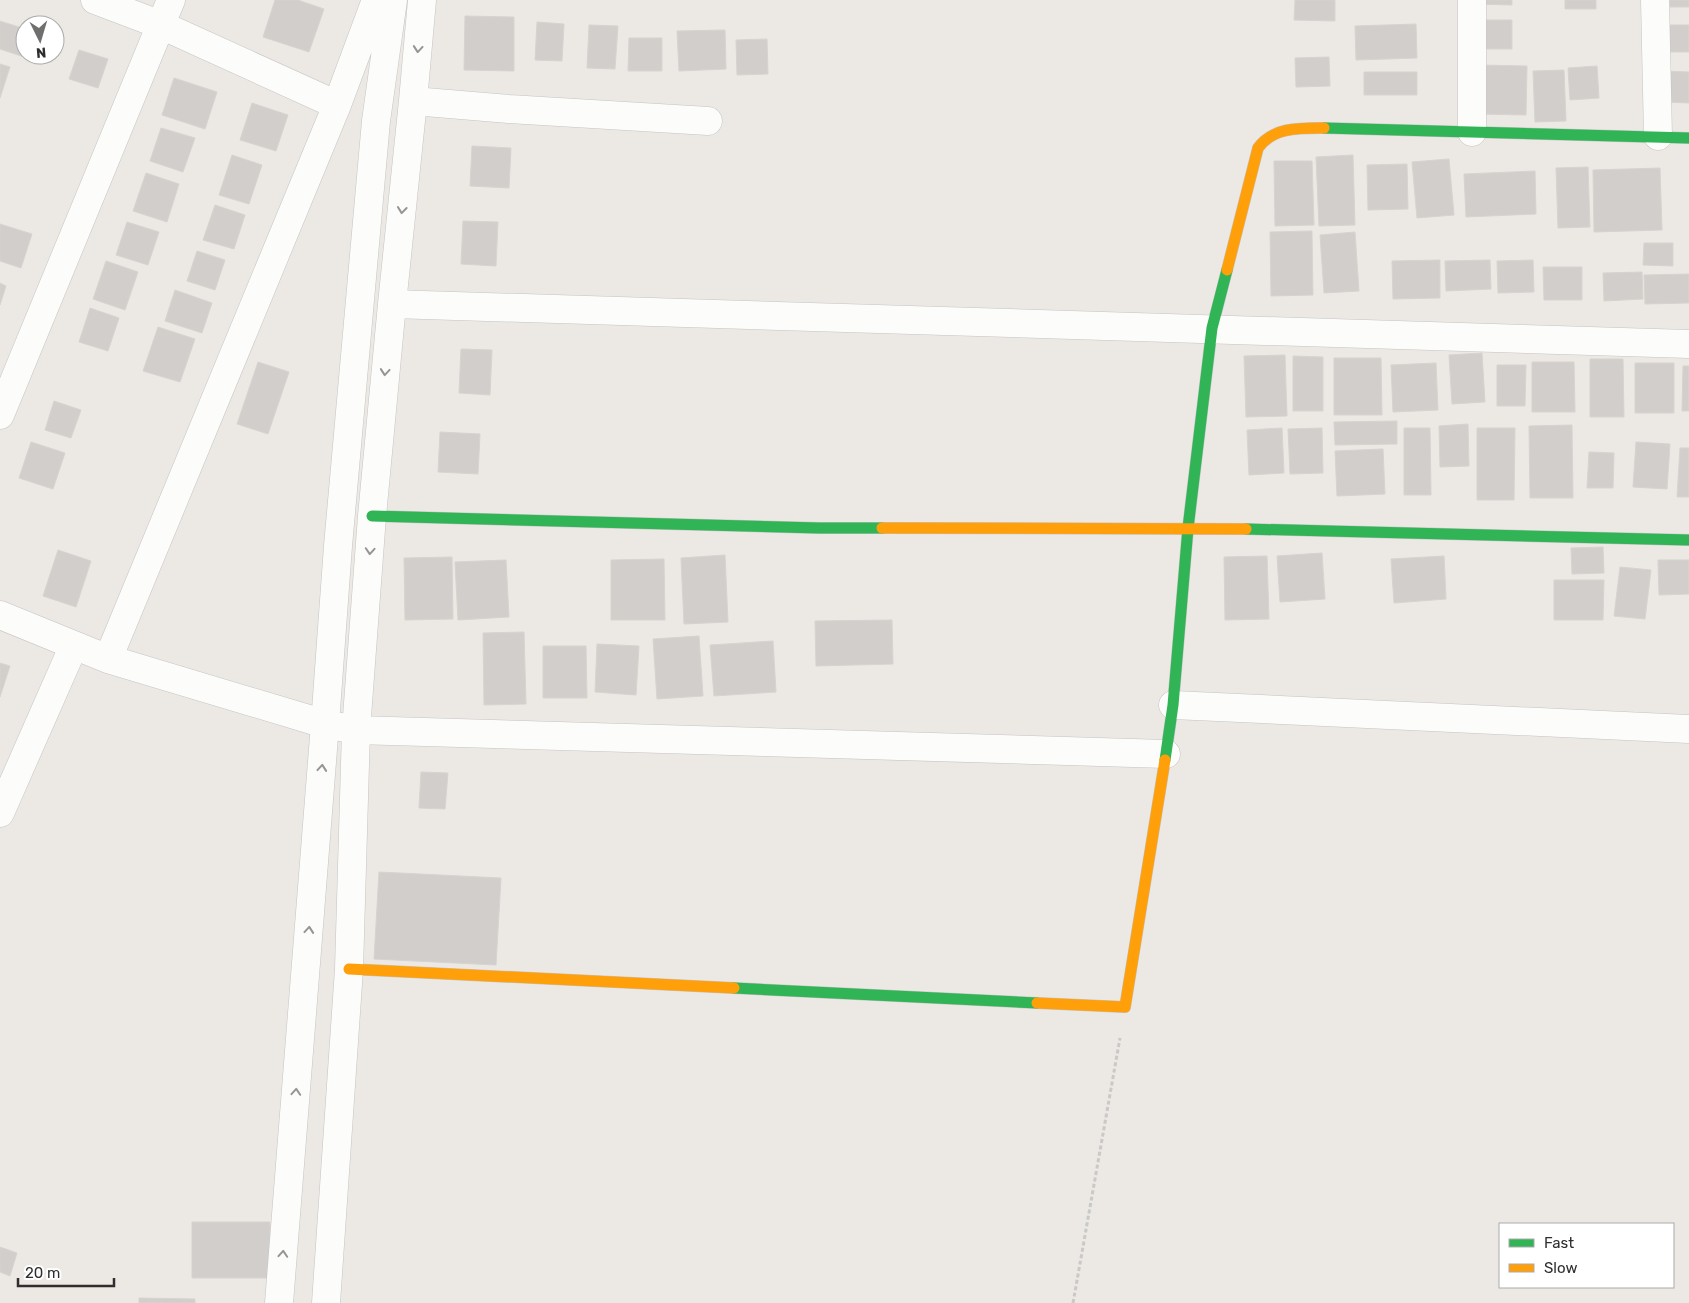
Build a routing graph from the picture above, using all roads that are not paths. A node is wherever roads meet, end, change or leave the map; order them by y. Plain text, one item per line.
1 (95, 0) edge
2 (376, 0) edge
3 (393, 0) edge
4 (422, 0) edge
5 (1472, 0) edge
6 (1655, 0) edge
7 (166, 12) edge
8 (413, 101) junction
9 (337, 105) junction
10 (708, 121) dead end
11 (1472, 132) junction
12 (1658, 136) junction
13 (1689, 138) edge
14 (392, 304) junction
15 (1212, 328) junction
16 (1689, 344) edge
17 (0, 415) edge
18 (372, 516) junction
19 (1188, 528) junction
20 (1689, 540) edge
21 (0, 615) edge
22 (74, 646) junction
23 (108, 660) junction
24 (1173, 705) junction
25 (325, 724) junction
26 (356, 730) junction
27 (1689, 730) edge
28 (1166, 754) junction
29 (0, 813) edge
30 (349, 969) junction
31 (279, 1303) edge
32 (326, 1303) edge

1 - 7 street
2 - 9 street
3 - 25 street
4 -> 8 street
5 - 11 street
6 - 12 street
7 - 9 street
7 - 17 street
8 - 10 street
8 -> 14 street
9 - 23 street
11 - 12 street
11 - 15 street
12 - 13 street
14 - 15 street
14 -> 18 street
15 - 16 street
15 - 19 street
18 - 19 street
18 -> 26 street
19 - 20 street
19 - 24 street
21 - 22 street
22 - 23 street
22 - 29 street
23 - 25 street
24 - 27 street
24 - 28 street
25 - 26 street
31 -> 25 street
26 - 28 street
26 - 30 street
28 - 30 street
30 - 32 street

